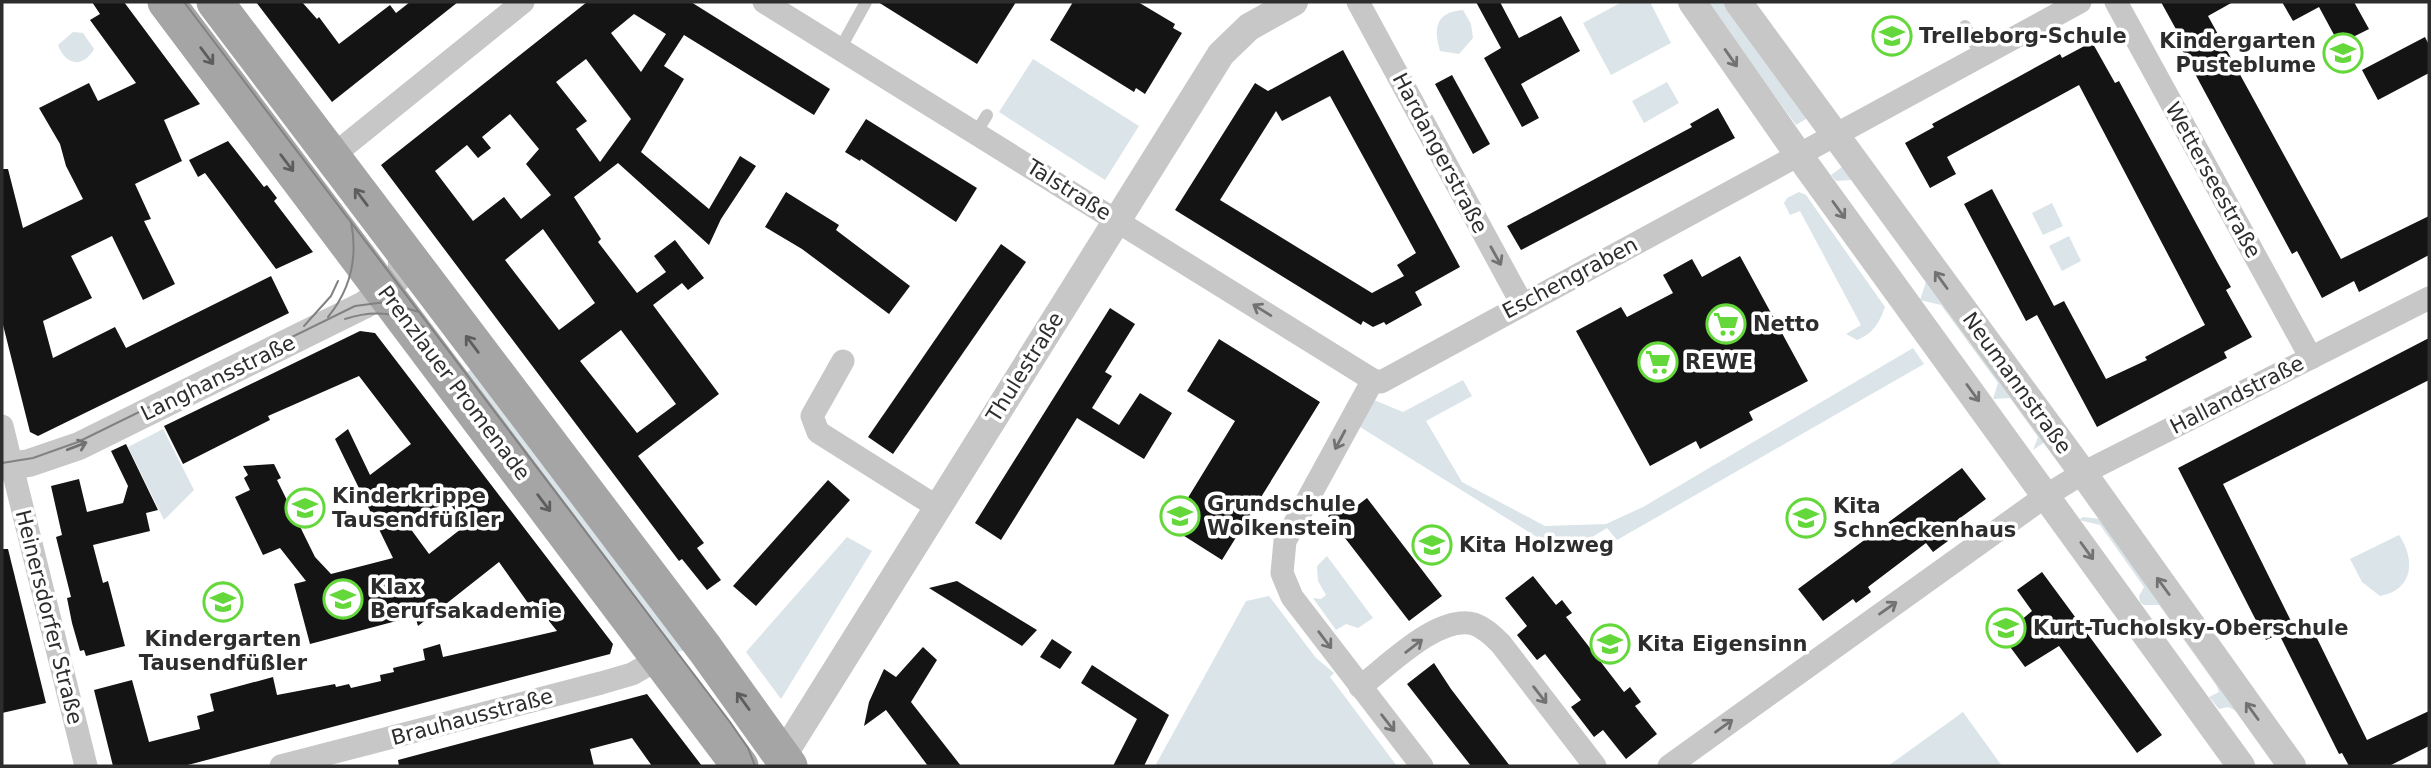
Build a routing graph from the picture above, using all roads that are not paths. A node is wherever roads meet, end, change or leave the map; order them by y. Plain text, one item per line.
1 (166, 2) edge
2 (215, 2) edge
3 (523, 2) edge
4 (764, 2) edge
5 (866, 2) edge
6 (1294, 2) edge
7 (1358, 2) edge
8 (1692, 2) edge
9 (1738, 2) edge
10 (2080, 2) edge
11 (2116, 2) edge
12 (1965, 26) dead end
13 (841, 49) junction
14 (1981, 55) junction
15 (1835, 135) junction
16 (1798, 155) junction
17 (331, 157) junction
18 (1116, 220) junction
19 (402, 251) junction
20 (385, 291) junction
21 (2429, 298) edge
22 (1522, 304) junction
23 (2311, 358) junction
24 (843, 361) dead end
25 (1373, 380) junction
26 (2, 426) edge
27 (5, 472) edge
28 (2083, 473) junction
29 (2047, 495) junction
30 (937, 508) junction
31 (660, 658) junction
32 (1360, 687) junction
33 (786, 762) edge
34 (86, 766) edge
35 (281, 766) edge
36 (740, 766) edge
37 (1422, 766) edge
38 (1595, 766) edge
39 (1669, 766) edge
40 (2241, 766) edge
41 (2292, 766) edge

1 -> 20 main road, Prenzlauer Promenade
2 - 17 main road, Prenzlauer Promenade
3 - 17 street
4 - 13 street, Talstraße
5 - 13 lane
6 - 18 street, Thulestraße
7 -> 22 street, Hardangerstraße
8 -> 16 street, Neumannstraße
9 - 15 street, Neumannstraße
10 - 14 street, Eschengraben
11 - 23 street, Wetterseestraße
12 - 14 lane
13 - 18 street, Talstraße
14 - 15 street, Eschengraben
15 - 16 street, Eschengraben
28 -> 15 street, Neumannstraße
16 - 22 street, Eschengraben
16 -> 29 street, Neumannstraße
19 -> 17 main road, Prenzlauer Promenade
25 -> 18 street, Talstraße
18 - 30 street, Thulestraße
19 - 20 street
33 -> 19 main road, Prenzlauer Promenade
27 -> 20 street, Langhansstraße
20 -> 31 main road, Prenzlauer Promenade
21 - 23 street, Hallandstraße
22 - 25 street, Eschengraben
23 - 28 street, Hallandstraße
24 - 30 street
25 -> 32 street
26 - 27 street, Heinersdorfer Straße
27 - 34 street, Heinersdorfer Straße
28 - 29 street, Hallandstraße
41 -> 28 street, Neumannstraße
39 -> 29 street
29 -> 40 street, Neumannstraße
30 - 33 street, Thulestraße
31 - 35 street, Brauhausstraße
31 - 36 main road, Prenzlauer Promenade
32 -> 37 street
32 -> 38 street

